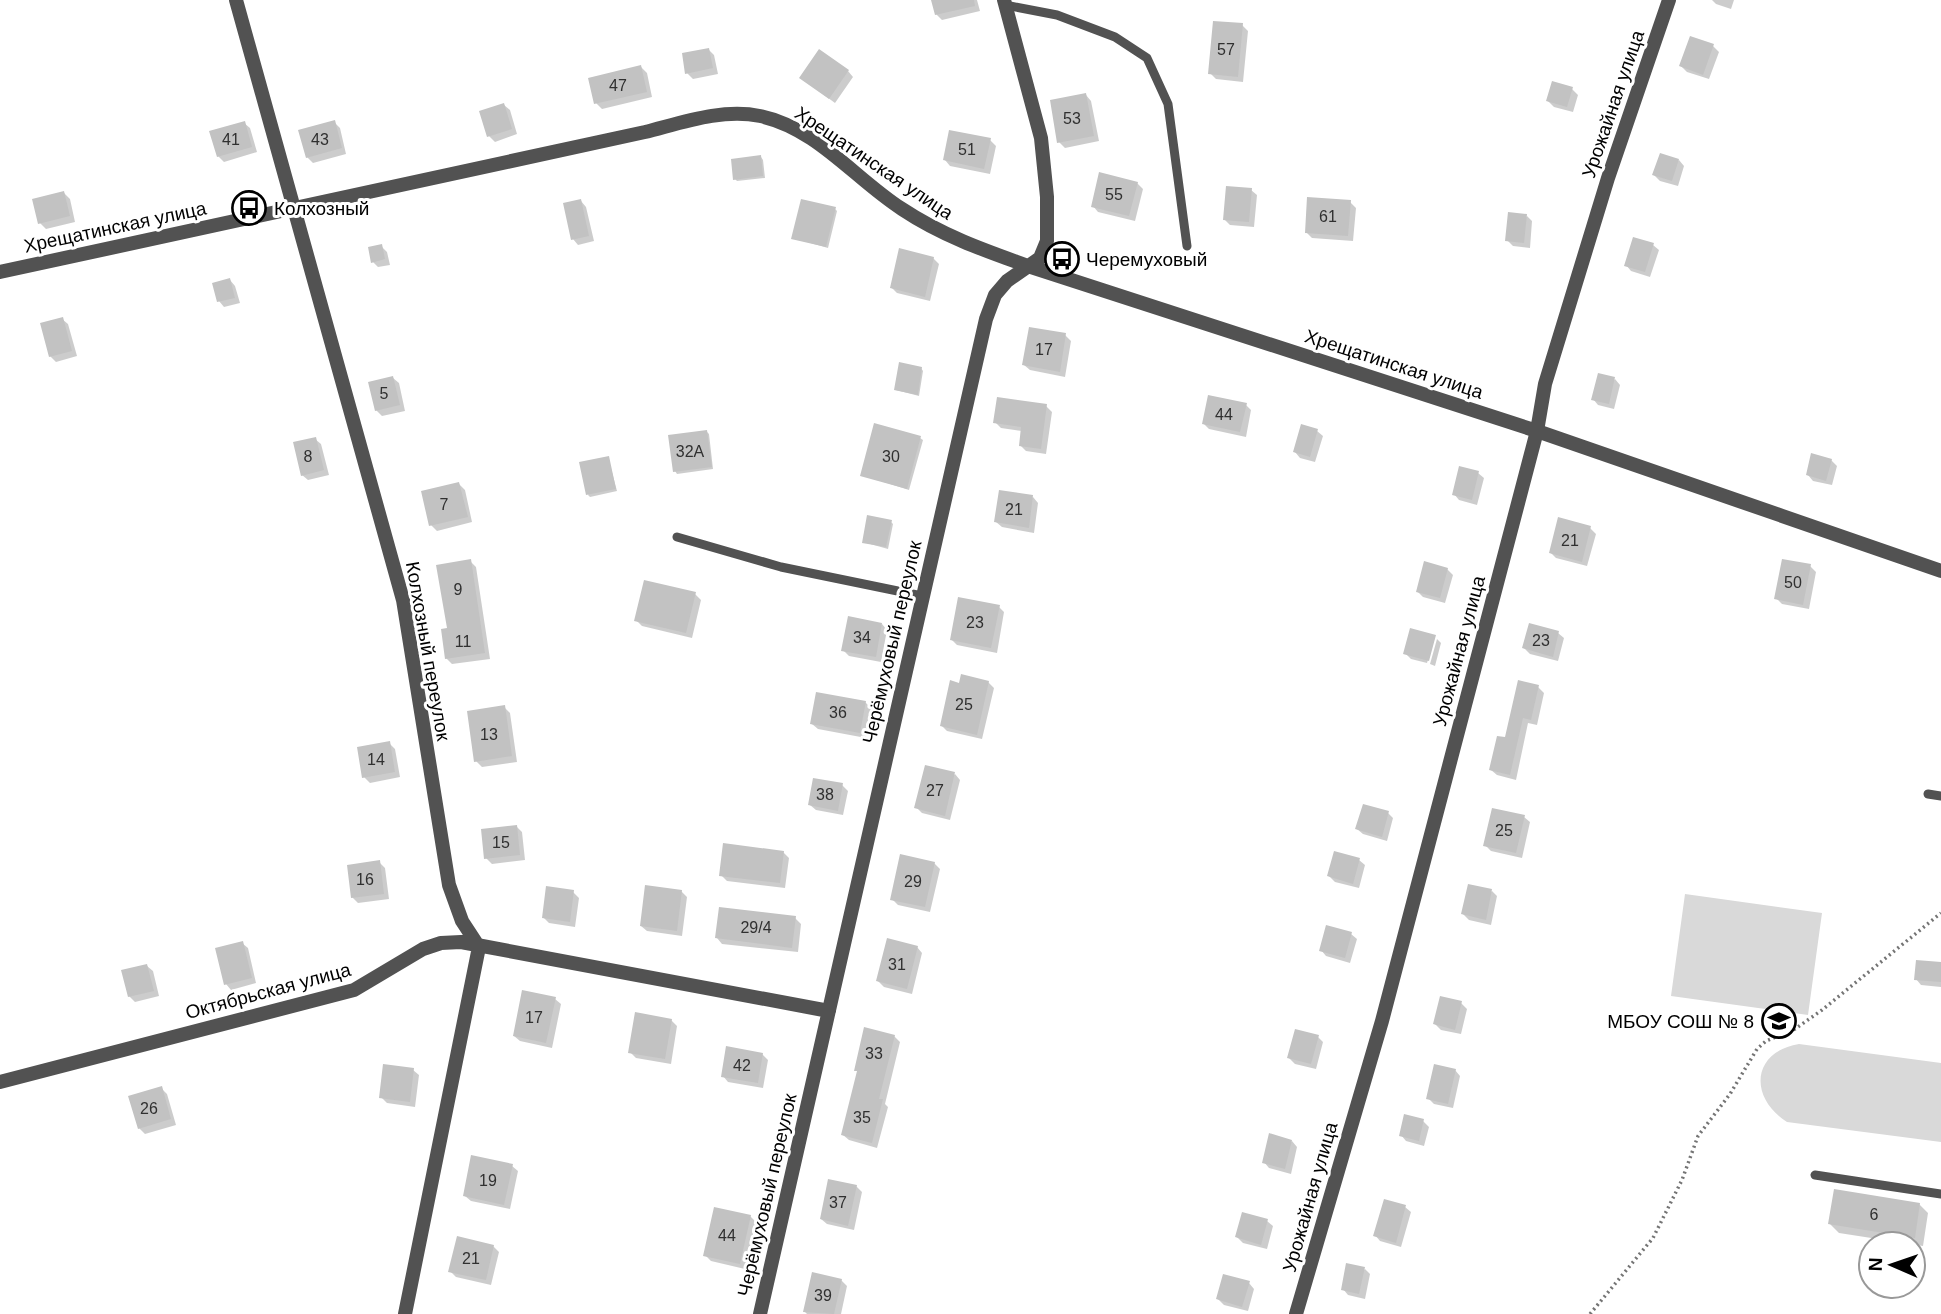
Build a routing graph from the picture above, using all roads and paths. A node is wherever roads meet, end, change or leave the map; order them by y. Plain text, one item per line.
1 (236, 0) edge
2 (1669, 0) edge
3 (1004, 2) edge
4 (295, 208) junction
5 (1187, 246) dead end
6 (1028, 266) junction
7 (0, 272) edge
8 (1536, 430) junction
9 (677, 537) dead end
10 (1941, 571) edge
11 (922, 596) junction
12 (1928, 794) dead end
13 (1941, 796) edge
14 (1941, 913) edge
15 (479, 947) junction
16 (829, 1011) junction
17 (0, 1082) edge
18 (1815, 1175) dead end
19 (1941, 1194) edge
20 (405, 1314) edge
21 (760, 1314) edge
22 (1296, 1314) edge
23 (1590, 1314) edge

1 - 4 street, Колхозный переулок
2 - 8 street, Урожайная улица
3 - 5 lane
3 - 6 street, Черёмуховый переулок
4 - 6 street, Хрещатинская улица
4 - 7 street, Хрещатинская улица
4 - 15 street, Колхозный переулок
6 - 8 street, Хрещатинская улица
6 - 11 street, Черёмуховый переулок
8 - 10 street, Хрещатинская улица
8 - 22 street, Урожайная улица
9 - 11 lane
11 - 16 street, Черёмуховый переулок
12 - 13 lane
14 - 23 path
15 - 16 street, Октябрьская улица
15 - 17 street, Октябрьская улица
15 - 20 street
16 - 21 street, Черёмуховый переулок
18 - 19 lane

